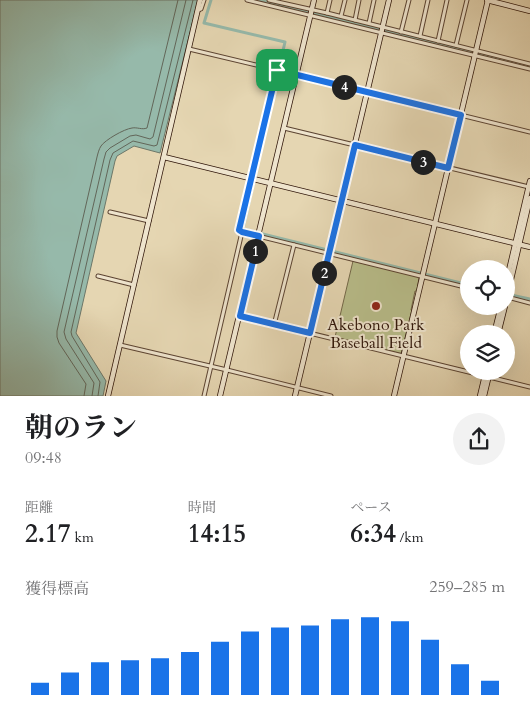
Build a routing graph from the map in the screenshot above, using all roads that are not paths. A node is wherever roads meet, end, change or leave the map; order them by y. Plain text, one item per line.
1 (202, 0) edge
2 (246, 0) edge
3 (269, 0) edge
4 (314, 0) edge
5 (330, 0) edge
6 (344, 0) edge
7 (359, 0) edge
8 (374, 0) edge
9 (389, 0) edge
10 (409, 0) edge
11 (428, 0) edge
12 (447, 0) edge
13 (467, 0) edge
14 (488, 0) edge
15 (530, 10) edge
16 (311, 13) junction
17 (327, 13) junction
18 (341, 16) junction
19 (354, 20) junction
20 (369, 24) junction
21 (382, 30) junction
22 (401, 32) junction
23 (420, 36) junction
24 (438, 41) junction
25 (456, 45) junction
26 (189, 49) junction
27 (475, 53) junction
28 (530, 64) edge
29 (530, 69) edge
30 (277, 70) junction
31 (297, 75) junction
32 (366, 93) junction
33 (461, 115) junction
34 (284, 128) junction
35 (530, 132) edge
36 (355, 145) junction
37 (164, 157) junction
38 (448, 168) junction
39 (252, 179) junction
40 (530, 181) edge
41 (271, 183) junction
42 (529, 187) edge
43 (530, 198) edge
44 (342, 201) junction
45 (110, 212) dead end
46 (149, 221) junction
47 (435, 224) junction
48 (524, 225) junction
49 (530, 227) edge
50 (242, 232) junction
51 (259, 234) junction
52 (517, 244) junction
53 (294, 245) junction
54 (530, 247) edge
55 (329, 252) junction
56 (512, 260) edge
57 (514, 260) edge
58 (423, 274) junction
59 (98, 276) dead end
60 (134, 285) junction
61 (460, 285) edge
62 (515, 299) edge
63 (530, 302) edge
64 (240, 316) junction
65 (274, 325) junction
66 (310, 333) junction
67 (120, 345) junction
68 (404, 356) junction
69 (210, 366) junction
70 (460, 368) edge
71 (227, 370) junction
72 (485, 380) edge
73 (486, 380) edge
74 (507, 380) edge
75 (530, 387) edge
76 (297, 388) junction
77 (108, 396) edge
78 (204, 396) edge
79 (220, 396) edge
80 (295, 396) edge
81 (331, 396) edge
82 (394, 396) edge
83 (480, 396) edge
84 (484, 396) edge

1 - 26 street
2 - 16 street
3 - 16 street
4 - 16 street
5 - 17 street
6 - 18 street
7 - 19 street
8 - 20 street
9 - 21 street
10 - 22 street
11 - 23 street
12 - 24 street
13 - 25 street
14 - 15 street
14 - 27 street
16 - 17 street
16 - 21 street
16 - 31 street
17 - 18 street
18 - 19 street
19 - 20 street
20 - 21 street
21 - 22 street
21 - 27 street
21 - 32 street
22 - 23 street
23 - 24 street
24 - 25 street
25 - 27 street
26 - 30 street
26 - 37 street
27 - 28 street
27 - 29 street
27 - 33 street
30 - 31 street
30 - 39 street
31 - 32 street
31 - 34 street
32 - 33 street
32 - 36 street
33 - 35 street
33 - 38 street
34 - 36 street
34 - 41 street
36 - 38 street
36 - 44 street
37 - 39 street
37 - 46 street
38 - 42 street
38 - 47 street
39 - 41 street
39 - 50 street
40 - 42 street
41 - 44 street
41 - 51 street
42 - 52 street
43 - 48 street
44 - 47 street
44 - 55 street
45 - 46 street
46 - 60 street
47 - 52 street
47 - 58 street
48 - 49 street
48 - 52 street
50 - 51 street
50 - 69 street
51 - 53 street
51 - 64 street
52 - 54 street
52 - 56 street
52 - 57 street
53 - 55 street
53 - 65 street
55 - 58 street
55 - 66 street
58 - 61 street
58 - 68 street
59 - 60 street
60 - 67 street
62 - 63 street
64 - 65 street
64 - 71 street
65 - 66 street
66 - 68 street
66 - 76 street
67 - 69 street
67 - 77 street
68 - 70 street
68 - 82 street
69 - 71 street
69 - 78 street
71 - 76 street
71 - 79 street
72 - 83 street
73 - 84 street
74 - 75 street
76 - 80 street
76 - 81 street

